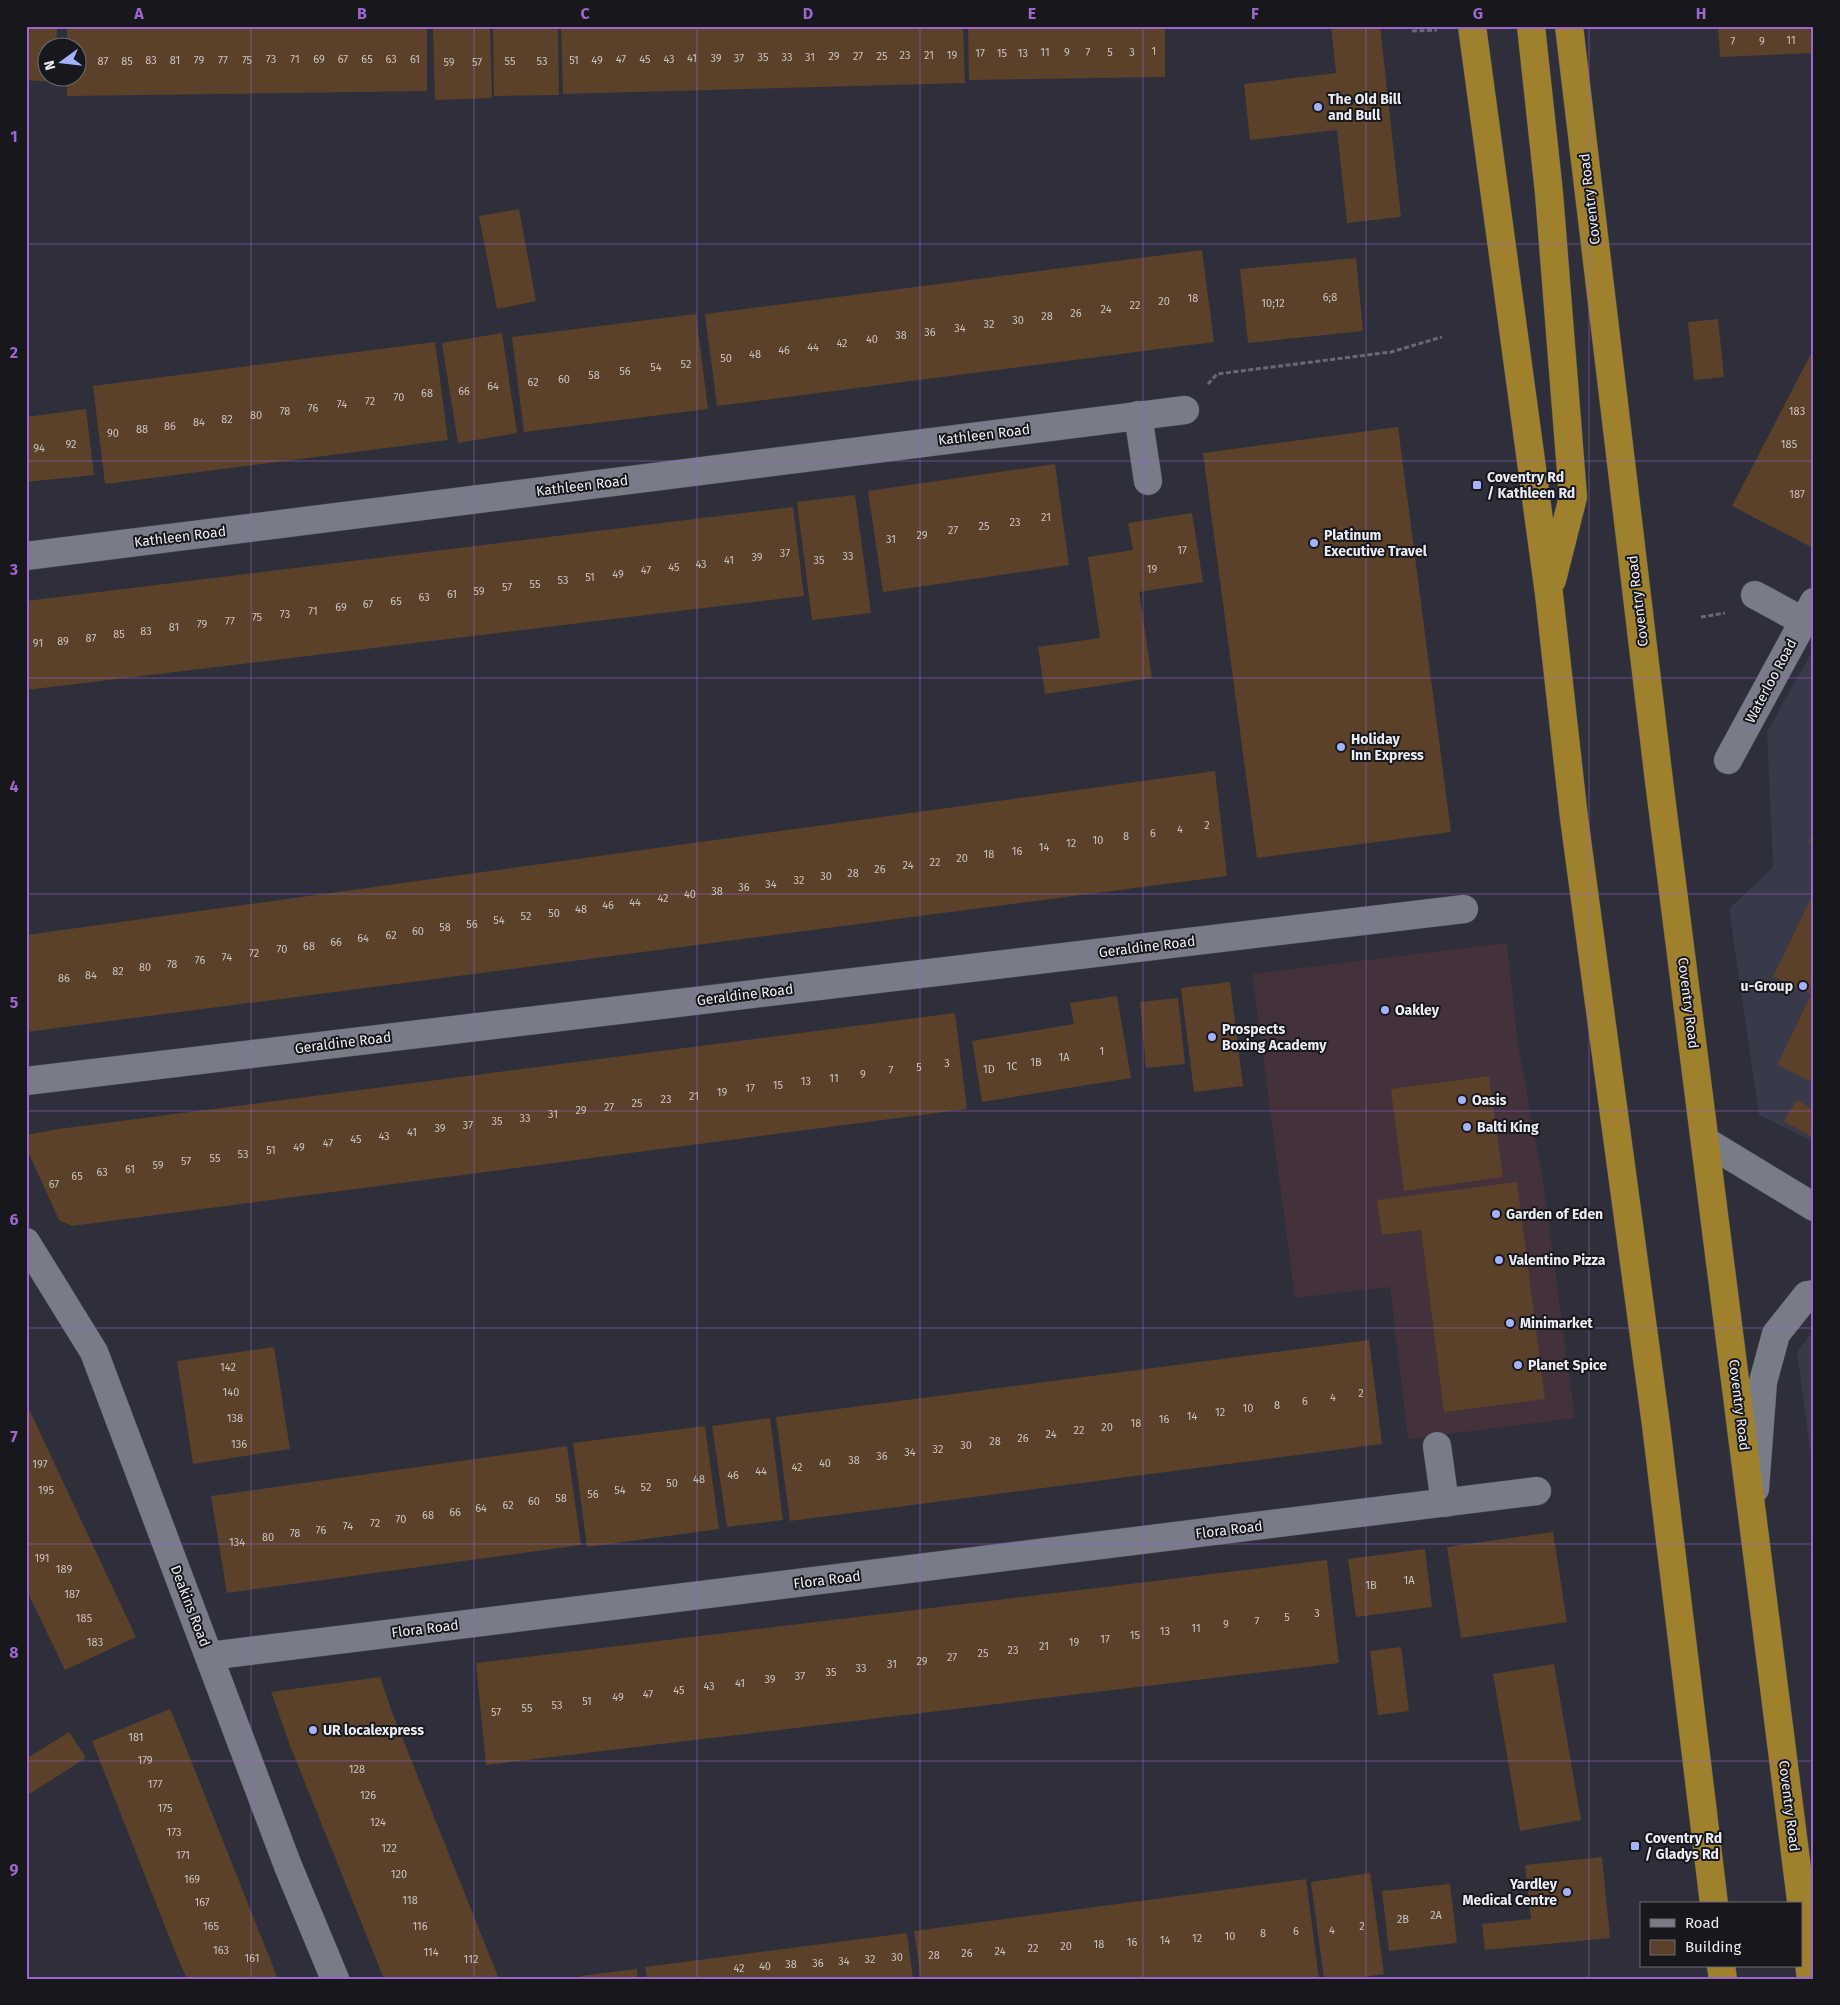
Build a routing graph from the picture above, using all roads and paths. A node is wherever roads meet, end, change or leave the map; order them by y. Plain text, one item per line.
1 (1472, 26) edge
2 (1531, 26) edge
3 (1569, 26) edge
4 (1442, 337) dead end
5 (1184, 410) joint
6 (1138, 416) junction
7 (1148, 482) dead end
8 (26, 556) edge
9 (1549, 594) junction
10 (1755, 595) dead end
11 (1808, 612) edge
12 (1728, 760) dead end
13 (1464, 909) dead end
14 (26, 1081) edge
15 (1707, 1142) junction
16 (1814, 1206) edge
17 (26, 1242) edge
18 (1814, 1294) edge
19 (1437, 1446) dead end
20 (1537, 1492) dead end
21 (1445, 1503) junction
22 (1753, 1516) junction
23 (209, 1656) junction
24 (1714, 1902) edge
25 (1801, 1902) edge
26 (1802, 1907) edge
27 (335, 1979) edge
28 (1811, 1979) edge

1 - 9 highway
2 - 9 highway
3 - 15 highway, Coventry Road
4 - 5 path
5 - 6 street, Kathleen Road
6 - 7 street
6 - 8 street, Kathleen Road
9 - 24 highway
10 - 11 street
11 - 12 street, Waterloo Road
13 - 14 street, Geraldine Road
15 - 16 street
15 - 22 highway, Coventry Road
17 - 23 street, Deakins Road
18 - 22 street
19 - 21 street
20 - 21 street, Flora Road
21 - 23 street, Flora Road
22 - 25 highway, Coventry Road
23 - 27 street, Deakins Road
26 - 28 highway, Coventry Road

